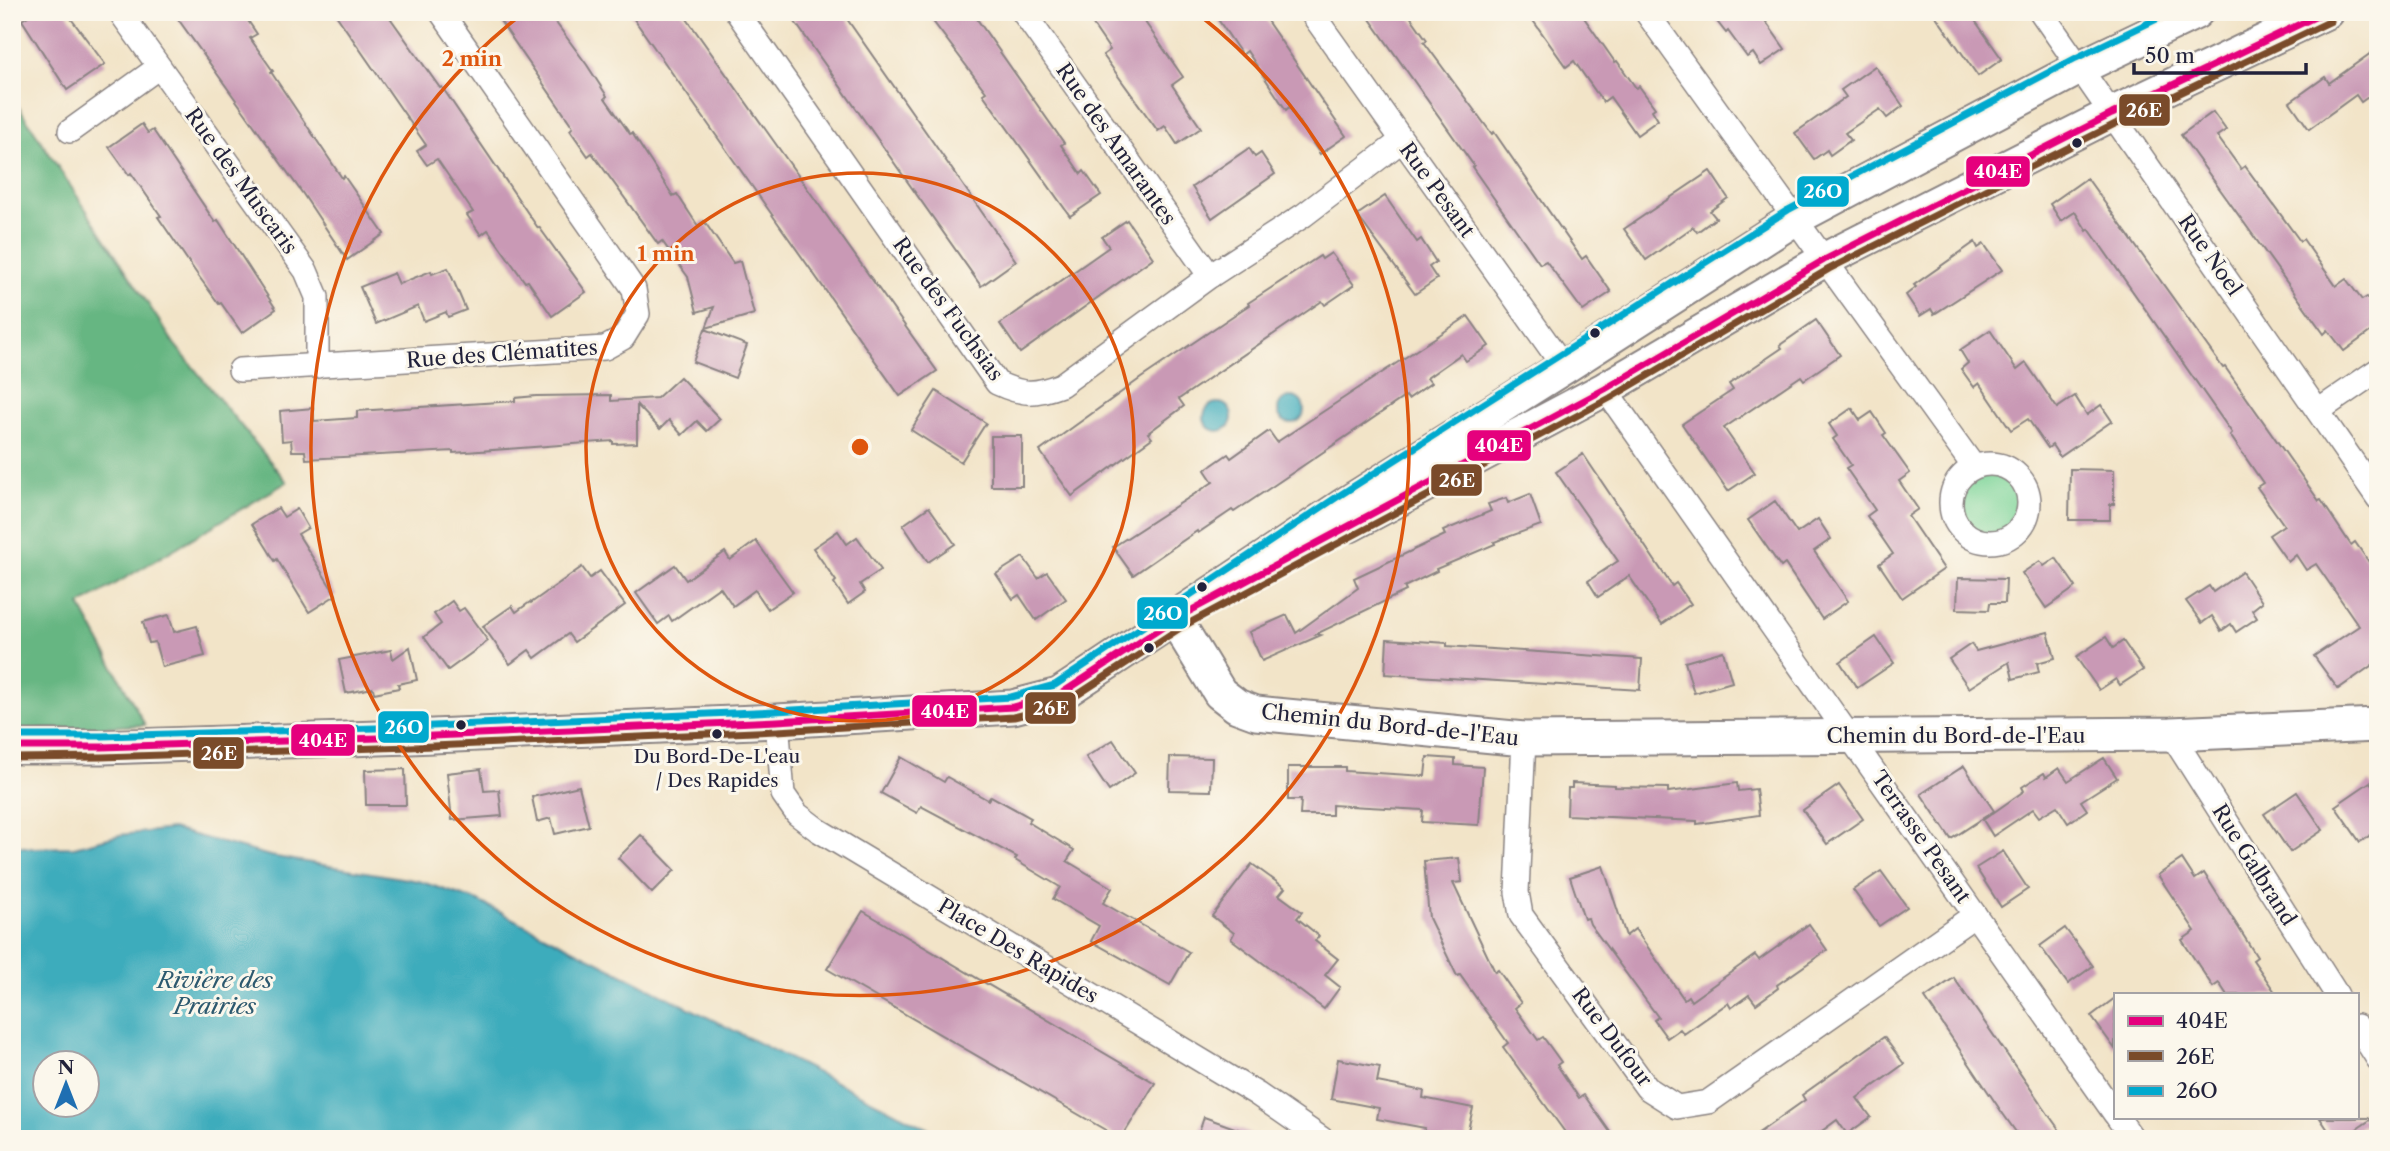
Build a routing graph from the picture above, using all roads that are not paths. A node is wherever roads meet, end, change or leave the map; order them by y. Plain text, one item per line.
1 (120, 12) edge
2 (441, 12) edge
3 (737, 12) edge
4 (1023, 12) edge
5 (1311, 12) edge
6 (1646, 12) edge
7 (2041, 12) edge
8 (2196, 12) edge
9 (2326, 12) edge
10 (159, 67) junction
11 (2081, 67) junction
12 (2112, 114) junction
13 (70, 131) dead end
14 (1401, 141) junction
15 (1794, 219) junction
16 (1824, 260) junction
17 (1210, 276) junction
18 (317, 366) junction
19 (1564, 367) junction
20 (240, 370) dead end
21 (2378, 370) edge
22 (1605, 389) junction
23 (2318, 411) junction
24 (1974, 467) dead end
25 (2378, 498) edge
26 (1175, 619) junction
27 (777, 720) junction
28 (2378, 725) edge
29 (2171, 734) junction
30 (1849, 736) junction
31 (1524, 739) junction
32 (12, 747) edge
33 (1975, 915) junction
34 (2336, 993) edge
35 (2358, 1028) edge
36 (2378, 1059) edge
37 (2114, 1112) edge
38 (2120, 1120) edge
39 (1322, 1139) edge
40 (2133, 1139) edge

1 - 10 street, Rue des Muscaris
2 - 18 street, Rue des Clématites
3 - 17 street, Rue des Fuchsias
4 - 17 street, Rue des Amarantes
5 - 14 street, Rue Pesant
6 - 15 street
7 - 11 street, Rue Noel
8 - 11 street
9 - 12 street
10 - 13 street
10 - 18 street, Rue des Muscaris
11 - 12 street, Rue Noel
11 - 15 street
12 - 16 street
12 - 23 street, Rue Noel
14 - 17 street, Rue des Fuchsias
14 - 19 street, Rue Pesant
15 - 16 street
15 - 19 street
16 - 22 street
16 - 24 street
18 - 20 street, Rue des Clématites
19 - 26 street
21 - 23 street
22 - 26 street
22 - 30 street, Terrasse Pesant
23 - 25 street, Rue Noel
26 - 27 street
26 - 31 street, Chemin du Bord-de-l'Eau
27 - 32 street
27 - 39 street, Place Des Rapides
28 - 29 street, Chemin du Bord-de-l'Eau
29 - 30 street, Chemin du Bord-de-l'Eau
29 - 34 street, Rue Galbrand
30 - 31 street, Chemin du Bord-de-l'Eau
30 - 33 street, Terrasse Pesant
31 - 33 street, Rue Dufour
33 - 37 street, Terrasse Pesant
35 - 36 street
38 - 40 street, Terrasse Pesant

